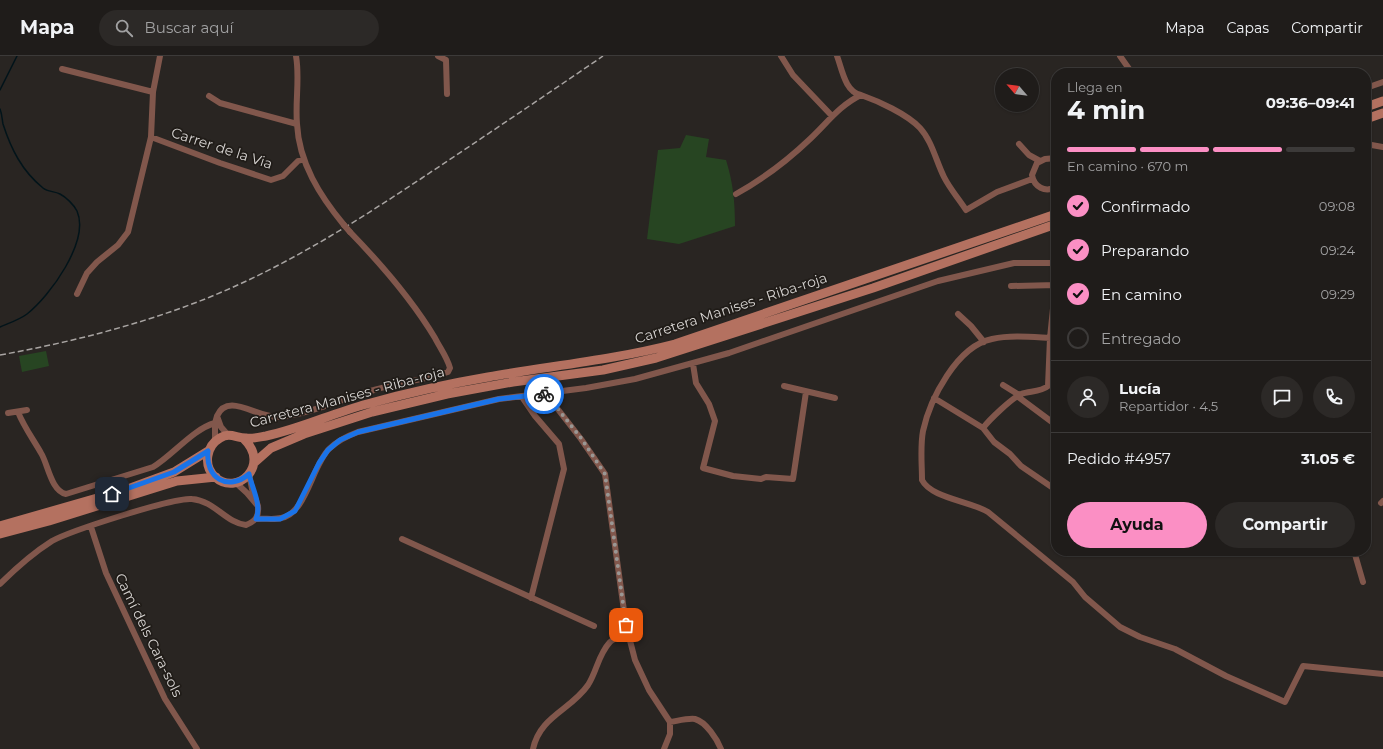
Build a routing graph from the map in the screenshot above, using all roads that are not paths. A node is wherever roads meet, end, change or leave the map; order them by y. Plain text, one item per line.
1 (160, 56) edge
2 (296, 56) edge
3 (438, 56) edge
4 (781, 56) edge
5 (837, 56) edge
6 (1120, 56) edge
7 (1128, 68) edge
8 (62, 69) dead end
9 (1383, 82) edge
10 (1371, 86) edge
11 (153, 92) junction
12 (447, 94) dead end
13 (861, 95) junction
14 (209, 96) dead end
15 (1383, 101) edge
16 (1371, 105) edge
17 (1383, 113) edge
18 (832, 116) junction
19 (1371, 117) edge
20 (297, 124) junction
21 (151, 137) junction
22 (1019, 144) dead end
23 (1371, 145) edge
24 (1383, 147) edge
25 (304, 159) junction
26 (1051, 160) edge
27 (1040, 161) junction
28 (1032, 179) junction
29 (1051, 189) edge
30 (736, 194) dead end
31 (1051, 216) edge
32 (1051, 226) edge
33 (1051, 263) edge
34 (1051, 284) edge
35 (1011, 286) dead end
36 (78, 294) dead end
37 (958, 314) dead end
38 (1051, 329) edge
39 (1050, 338) junction
40 (984, 342) junction
41 (694, 364) junction
42 (1003, 385) dead end
43 (784, 386) dead end
44 (806, 392) junction
45 (546, 394) junction
46 (522, 396) junction
47 (1018, 396) junction
48 (834, 398) dead end
49 (934, 398) junction
50 (27, 410) dead end
51 (18, 412) junction
52 (8, 413) dead end
53 (217, 416) junction
54 (1051, 421) edge
55 (215, 423) junction
56 (983, 428) junction
57 (228, 435) junction
58 (244, 439) junction
59 (215, 441) junction
60 (208, 451) junction
61 (254, 463) junction
62 (249, 474) junction
63 (216, 477) junction
64 (234, 482) junction
65 (1051, 487) edge
66 (258, 506) junction
67 (256, 519) junction
68 (0, 526) edge
69 (91, 526) junction
70 (0, 534) edge
71 (402, 539) dead end
72 (1356, 556) edge
73 (1364, 582) dead end
74 (0, 584) edge
75 (531, 598) junction
76 (594, 626) dead end
77 (630, 634) junction
78 (1383, 674) edge
79 (670, 722) junction
80 (197, 749) edge
81 (533, 749) edge
82 (664, 749) edge
83 (722, 749) edge

1 - 11 street
2 - 20 street
3 - 12 street
4 - 18 street
5 - 13 street
6 - 7 street
8 - 11 street
9 - 10 street
11 - 21 street
13 - 18 street
13 - 28 street
14 - 20 street
15 - 16 main road
17 - 19 main road
18 - 30 street
20 - 25 street
21 - 25 street, Carrer de la Via
21 - 36 street
22 - 27 street
23 - 24 street
25 - 53 street, bridge
26 - 27 street
27 - 28 street
28 - 29 street
31 - 58 main road, Carretera Manises - Riba-roja
32 - 61 main road, Carretera Manises - Riba-roja
33 - 41 street
34 - 35 street
37 - 40 street
38 - 39 street
39 - 40 street
39 - 47 street
40 - 49 street
41 - 44 street
41 - 45 street
42 - 47 street
43 - 44 street
44 - 48 street
45 - 46 street
45 - 77 street
46 - 67 street
46 - 75 street
47 - 54 street
47 - 56 street
49 - 56 street
49 - 78 street
50 - 51 street
51 - 52 street
51 - 55 street
53 - 55 street
53 - 57 street
55 - 59 street
56 - 65 street
57 - 58 main road
57 - 59 main road
58 - 61 main road
59 - 60 main road
60 - 63 main road
60 - 68 main road
61 - 62 main road
62 - 64 main road
62 - 66 street
63 - 64 main road
63 - 70 main road
64 - 66 street
66 - 67 street
67 - 69 street
69 - 74 street
69 - 80 street, Camí dels Cara-sols
71 - 75 street
72 - 73 street
75 - 76 street
77 - 79 street
77 - 81 street
79 - 82 street
79 - 83 street

